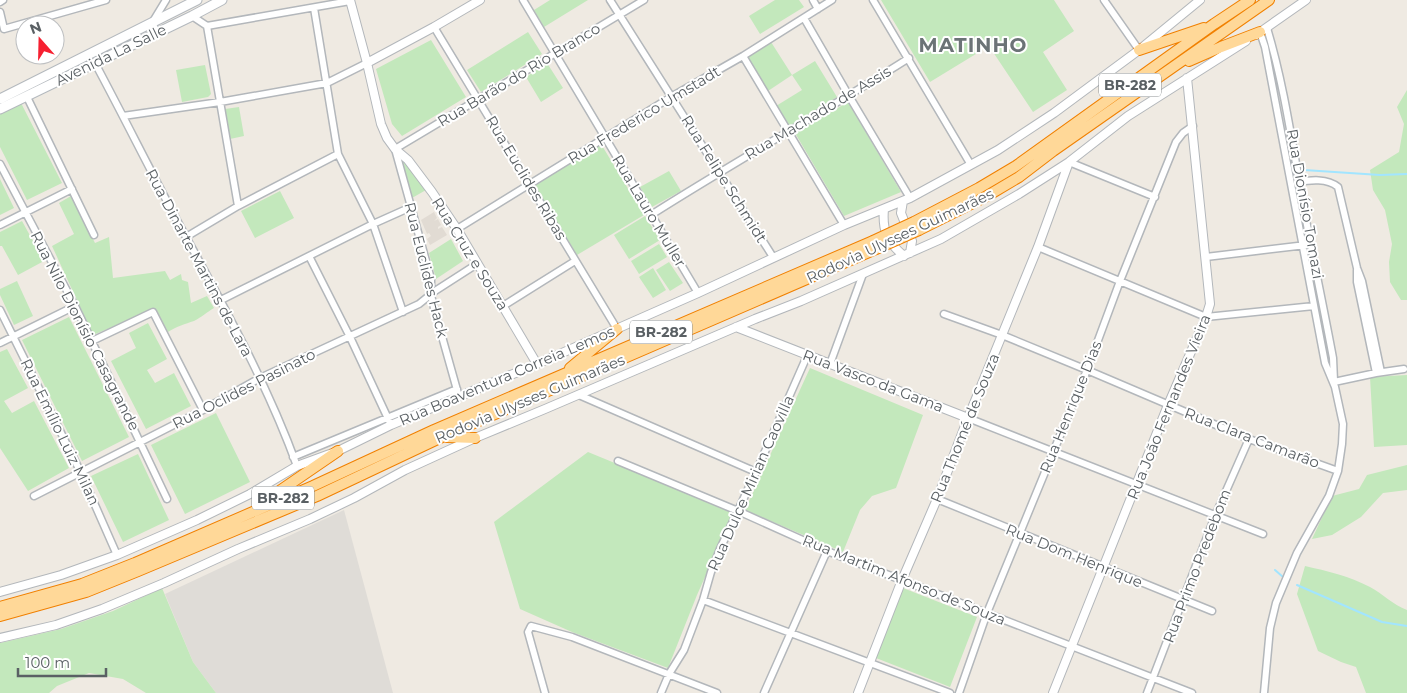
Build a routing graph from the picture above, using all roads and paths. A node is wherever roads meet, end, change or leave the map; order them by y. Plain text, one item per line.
1 (106, 0) edge
2 (166, 0) edge
3 (197, 0) edge
4 (222, 0) edge
5 (350, 0) edge
6 (480, 0) edge
7 (522, 0) edge
8 (610, 0) edge
9 (644, 0) edge
10 (813, 0) edge
11 (832, 0) edge
12 (873, 0) edge
13 (1104, 0) edge
14 (1200, 0) edge
15 (1250, 0) edge
16 (1269, 0) edge
17 (1306, 0) edge
18 (314, 8) junction
19 (818, 9) junction
20 (0, 12) edge
21 (619, 15) junction
22 (192, 16) junction
23 (804, 18) junction
24 (152, 23) junction
25 (1214, 24) junction
26 (207, 26) junction
27 (434, 28) junction
28 (1263, 30) junction
29 (157, 32) junction
30 (1139, 50) junction
31 (555, 54) junction
32 (743, 56) junction
33 (909, 58) junction
34 (95, 63) junction
35 (367, 63) junction
36 (1278, 68) junction
37 (1269, 70) junction
38 (1165, 72) junction
39 (1187, 78) junction
40 (327, 83) junction
41 (671, 96) junction
42 (848, 96) junction
43 (27, 97) junction
44 (479, 100) junction
45 (220, 102) junction
46 (1, 104) edge
47 (1286, 105) junction
48 (1276, 106) junction
49 (123, 116) junction
50 (1193, 126) junction
51 (789, 132) junction
52 (1282, 135) junction
53 (1292, 135) junction
54 (605, 137) junction
55 (395, 149) junction
56 (338, 154) junction
57 (1069, 162) junction
58 (0, 164) edge
59 (971, 165) junction
60 (720, 172) junction
61 (1299, 182) junction
62 (1291, 183) junction
63 (529, 184) junction
64 (72, 190) junction
65 (1155, 197) junction
66 (906, 199) junction
67 (238, 206) junction
68 (1304, 206) junction
69 (411, 207) junction
70 (1295, 207) junction
71 (887, 208) junction
72 (26, 212) junction
73 (901, 213) junction
74 (651, 215) junction
75 (867, 216) junction
76 (373, 224) junction
77 (0, 225) edge
78 (883, 225) junction
79 (844, 226) junction
80 (917, 226) junction
81 (456, 229) junction
82 (94, 236) dead end
83 (186, 237) junction
84 (912, 241) junction
85 (1312, 244) junction
86 (875, 245) junction
87 (892, 246) junction
88 (1303, 246) junction
89 (924, 247) junction
90 (1038, 247) junction
91 (907, 254) junction
92 (309, 256) junction
93 (773, 257) junction
94 (1206, 257) junction
95 (575, 261) junction
96 (889, 262) junction
97 (477, 264) junction
98 (863, 274) junction
99 (1120, 281) junction
100 (698, 293) junction
101 (431, 295) junction
102 (221, 300) junction
103 (75, 306) junction
104 (503, 306) junction
105 (1314, 306) junction
106 (0, 310) edge
107 (403, 312) junction
108 (944, 314) dead end
109 (1206, 317) junction
110 (736, 327) junction
111 (617, 330) junction
112 (1002, 335) junction
113 (13, 336) junction
114 (350, 337) junction
115 (92, 341) junction
116 (0, 343) edge
117 (807, 356) junction
118 (537, 364) junction
119 (830, 364) junction
120 (1404, 369) dead end
121 (1087, 370) junction
122 (1378, 372) junction
123 (562, 375) junction
124 (260, 378) junction
125 (1334, 382) junction
126 (457, 389) junction
127 (579, 395) junction
128 (459, 397) junction
129 (1168, 405) junction
130 (203, 410) junction
131 (968, 418) junction
132 (389, 422) junction
133 (444, 436) junction
134 (474, 438) junction
135 (1249, 439) junction
136 (141, 442) junction
137 (338, 451) junction
138 (1053, 453) junction
139 (293, 457) junction
140 (618, 461) dead end
141 (297, 466) junction
142 (80, 471) junction
143 (1338, 471) junction
144 (756, 472) junction
145 (1137, 485) junction
146 (34, 496) dead end
147 (167, 499) dead end
148 (937, 499) junction
149 (738, 511) junction
150 (246, 514) junction
151 (1215, 516) junction
152 (1020, 534) junction
153 (1263, 534) dead end
154 (826, 551) junction
155 (117, 555) junction
156 (1104, 568) junction
157 (902, 580) junction
158 (0, 592) edge
159 (703, 600) junction
160 (1183, 600) junction
161 (0, 607) edge
162 (1212, 611) dead end
163 (987, 613) junction
164 (0, 616) edge
165 (791, 632) junction
166 (0, 638) edge
167 (1072, 647) junction
168 (870, 663) junction
169 (669, 674) junction
170 (1153, 678) junction
171 (546, 693) edge
172 (662, 693) edge
173 (717, 693) edge
174 (764, 693) edge
175 (858, 693) edge
176 (950, 693) edge
177 (959, 693) edge
178 (1053, 693) edge
179 (1147, 693) edge
180 (1192, 693) edge
181 (1264, 693) edge

1 - 20 street
2 - 24 street
3 - 24 main road, Avenida La Salle
4 - 22 main road, Avenida La Salle
5 - 18 street
5 - 35 street, Rua Euclides Hack
6 - 27 street
7 - 31 street, Rua Lauro Muller
8 - 21 street, Rua Felipe Schmidt
9 - 21 street, Rua Barão do Rio Branco
10 - 19 street
11 - 19 street, Rua Frederico Umstadt
12 - 33 street
13 - 30 street
14 - 30 street, Rua Boaventura Correia Lemos
15 - 25 highway, Rodovia Ulysses Guimarães / BR-282
16 - 38 highway, Rodovia Ulysses Guimarães / BR-282
17 - 28 street
18 - 26 street
18 - 40 street
19 - 23 street, Rua Frederico Umstadt
21 - 31 street, Rua Barão do Rio Branco
21 - 41 street, Rua Felipe Schmidt
22 - 26 street
22 - 29 main road, Avenida La Salle
23 - 32 street, Rua Frederico Umstadt
23 - 42 street
24 - 29 street
24 - 46 main road, Avenida La Salle
25 - 30 highway
25 - 80 highway, Rodovia Ulysses Guimarães / BR-282
26 - 45 street
27 - 35 street
27 - 44 street, Rua Euclides Ribas
28 - 36 street, Rua Dionísio Tomazi
28 - 37 street, Rua Dionísio Tomazi
28 - 38 highway
28 - 39 street
29 - 34 main road, Avenida La Salle
30 - 59 street, Rua Boaventura Correia Lemos
31 - 44 street, Rua Barão do Rio Branco
31 - 54 street, Rua Lauro Muller
32 - 41 street, Rua Frederico Umstadt
32 - 51 street
33 - 42 street, Rua Machado de Assis
33 - 59 street
34 - 43 main road, Avenida La Salle
34 - 49 street, Rua Dinarte Martins de Lara
35 - 40 street
35 - 55 street, Rua Euclides Hack
36 - 37 street
36 - 47 street, Rua Dionísio Tomazi
37 - 48 street, Rua Dionísio Tomazi
38 - 80 highway, Rodovia Ulysses Guimarães / BR-282
39 - 50 street, Rua João Fernandes Vieira
39 - 57 street
40 - 45 street
40 - 56 street
41 - 54 street, Rua Frederico Umstadt
41 - 60 street, Rua Felipe Schmidt
42 - 51 street, Rua Machado de Assis
42 - 66 street
43 - 46 main road, Avenida La Salle
43 - 64 street
44 - 55 street, Rua Barão do Rio Branco
44 - 63 street, Rua Euclides Ribas
45 - 49 street
45 - 67 street
47 - 48 street
47 - 53 street, Rua Dionísio Tomazi
48 - 52 street, Rua Dionísio Tomazi
49 - 83 street, Rua Dinarte Martins de Lara
50 - 65 street, Rua Henrique Dias
50 - 94 street, Rua João Fernandes Vieira
51 - 60 street, Rua Machado de Assis
51 - 79 street
52 - 53 street
52 - 62 street, Rua Dionísio Tomazi
53 - 61 street, Rua Dionísio Tomazi
54 - 63 street, Rua Frederico Umstadt
54 - 74 street, Rua Lauro Muller
55 - 69 street, Rua Euclides Hack
55 - 81 street, Rua Cruz e Souza
56 - 67 street
56 - 76 street
57 - 65 street
57 - 89 street
57 - 90 street, Rua Thomé de Souza
58 - 72 street, Rua Nilo Dionísio Casagrande
59 - 66 street, Rua Boaventura Correia Lemos
60 - 74 street, Rua Machado de Assis
60 - 93 street, Rua Felipe Schmidt
61 - 62 street
61 - 68 street, Rua Dionísio Tomazi
61 - 122 street
62 - 70 street, Rua Dionísio Tomazi
63 - 81 street, Rua Frederico Umstadt
63 - 95 street, Rua Euclides Ribas
64 - 72 street
64 - 82 street
65 - 99 street, Rua Henrique Dias
66 - 71 street, Rua Boaventura Correia Lemos
66 - 73 street
67 - 83 street
68 - 70 street
68 - 85 street, Rua Dionísio Tomazi
69 - 76 street
69 - 101 street, Rua Euclides Hack
70 - 88 street, Rua Dionísio Tomazi
71 - 73 street
71 - 75 street, Rua Boaventura Correia Lemos
71 - 78 street
72 - 77 street
72 - 103 street, Rua Nilo Dionísio Casagrande
73 - 84 street
74 - 100 street, Rua Lauro Muller
75 - 78 street
75 - 79 street, Rua Boaventura Correia Lemos
76 - 92 street
76 - 107 street
78 - 87 street
79 - 93 street, Rua Boaventura Correia Lemos
80 - 86 highway, Rodovia Ulysses Guimarães / BR-282, bridge
81 - 97 street, Rua Cruz e Souza
83 - 102 street, Rua Dinarte Martins de Lara
84 - 89 street
84 - 91 street
85 - 88 street
85 - 125 street, Rua Dionísio Tomazi
86 - 123 highway, Rodovia Ulysses Guimarães / BR-282
86 - 133 highway, Rodovia Ulysses Guimarães / BR-282
87 - 91 street
87 - 96 street
88 - 94 street
88 - 105 street, Rua Dionísio Tomazi
89 - 91 street
90 - 99 street
90 - 112 street, Rua Thomé de Souza
91 - 96 street
92 - 102 street
92 - 114 street
93 - 100 street, Rua Boaventura Correia Lemos
94 - 109 street, Rua João Fernandes Vieira
95 - 104 street
95 - 111 street, Rua Euclides Ribas
96 - 98 street
97 - 101 street, Rua Oclides Pasinato
97 - 104 street, Rua Cruz e Souza
98 - 110 street
98 - 119 street
99 - 109 street
99 - 121 street, Rua Henrique Dias
100 - 111 street, Rua Boaventura Correia Lemos
101 - 107 street, Rua Oclides Pasinato
101 - 126 street, Rua Euclides Hack
102 - 124 street, Rua Dinarte Martins de Lara
103 - 113 street
103 - 115 street, Rua Nilo Dionísio Casagrande
104 - 118 street, Rua Cruz e Souza
105 - 109 street
105 - 125 street, Rua Dionísio Tomazi
106 - 113 street, Rua Emílio Luiz Milan
107 - 114 street, Rua Oclides Pasinato
108 - 112 street, Rua Clara Camarão
109 - 129 street, Rua João Fernandes Vieira
110 - 117 street, Rua Vasco da Gama
110 - 127 street
111 - 118 street, Rua Boaventura Correia Lemos
111 - 123 highway
112 - 121 street, Rua Clara Camarão
112 - 131 street, Rua Thomé de Souza
113 - 116 street
113 - 142 street, Rua Emílio Luiz Milan
114 - 124 street, Rua Oclides Pasinato
114 - 132 street
115 - 130 street
115 - 136 street, Rua Nilo Dionísio Casagrande
117 - 119 street, Rua Vasco da Gama
117 - 144 street, Rua Dulce Mirian Caovilla
118 - 128 street, Rua Boaventura Correia Lemos
119 - 131 street, Rua Vasco da Gama
120 - 122 street
121 - 129 street, Rua Clara Camarão
121 - 138 street, Rua Henrique Dias
122 - 125 street
123 - 150 highway, Rodovia Ulysses Guimarães / BR-282
124 - 130 street, Rua Oclides Pasinato
124 - 139 street, Rua Dinarte Martins de Lara
125 - 143 street, Rua Dionísio Tomazi
126 - 128 street, Rua Euclides Hack
126 - 132 street
127 - 134 street
127 - 144 street
128 - 132 street, Rua Boaventura Correia Lemos
129 - 135 street, Rua Clara Camarão
129 - 145 street, Rua João Fernandes Vieira
130 - 136 street, Rua Oclides Pasinato
131 - 138 street, Rua Vasco da Gama
131 - 148 street, Rua Thomé de Souza
132 - 137 street, Rua Boaventura Correia Lemos
132 - 139 street
133 - 134 highway
133 - 164 highway, Rodovia Ulysses Guimarães / BR-282
134 - 166 street
135 - 143 street, Rua Clara Camarão
135 - 151 street, Rua Primo Predebom
136 - 142 street, Rua Oclides Pasinato
136 - 147 street, Rua Nilo Dionísio Casagrande
137 - 141 street, Rua Boaventura Correia Lemos
137 - 150 highway
138 - 145 street, Rua Vasco da Gama
138 - 152 street, Rua Henrique Dias
139 - 141 street, Rua Dinarte Martins de Lara
140 - 149 street, Rua Martim Afonso de Souza
141 - 155 street, Rua Boaventura Correia Lemos
142 - 146 street, Rua Oclides Pasinato
142 - 155 street, Rua Emílio Luiz Milan
143 - 181 street, Rua Dionísio Tomazi
144 - 149 street, Rua Dulce Mirian Caovilla
145 - 151 street, Rua Vasco da Gama
145 - 156 street, Rua João Fernandes Vieira
148 - 152 street, Rua Dom Henrique
148 - 157 street, Rua Thomé de Souza
149 - 154 street, Rua Martim Afonso de Souza
149 - 159 street, Rua Dulce Mirian Caovilla
150 - 161 highway, Rodovia Ulysses Guimarães / BR-282
151 - 153 street, Rua Vasco da Gama
151 - 160 street, Rua Primo Predebom
152 - 156 street, Rua Dom Henrique
152 - 163 street, Rua Henrique Dias
154 - 157 street, Rua Martim Afonso de Souza
154 - 165 street
155 - 158 street, Rua Boaventura Correia Lemos
156 - 160 street, Rua Dom Henrique
156 - 167 street, Rua João Fernandes Vieira
157 - 163 street, Rua Martim Afonso de Souza
157 - 168 street, Rua Thomé de Souza
159 - 165 street
159 - 169 street, Rua Dulce Mirian Caovilla
160 - 162 street, Rua Dom Henrique
160 - 170 street, Rua Primo Predebom
163 - 167 street, Rua Martim Afonso de Souza
163 - 177 street, Rua Henrique Dias
165 - 168 street
165 - 174 street
167 - 170 street, Rua Martim Afonso de Souza
167 - 178 street, Rua João Fernandes Vieira
168 - 175 street, Rua Thomé de Souza
168 - 176 street
169 - 171 street
169 - 172 street, Rua Dulce Mirian Caovilla
169 - 173 street
170 - 179 street, Rua Primo Predebom
170 - 180 street, Rua Martim Afonso de Souza

